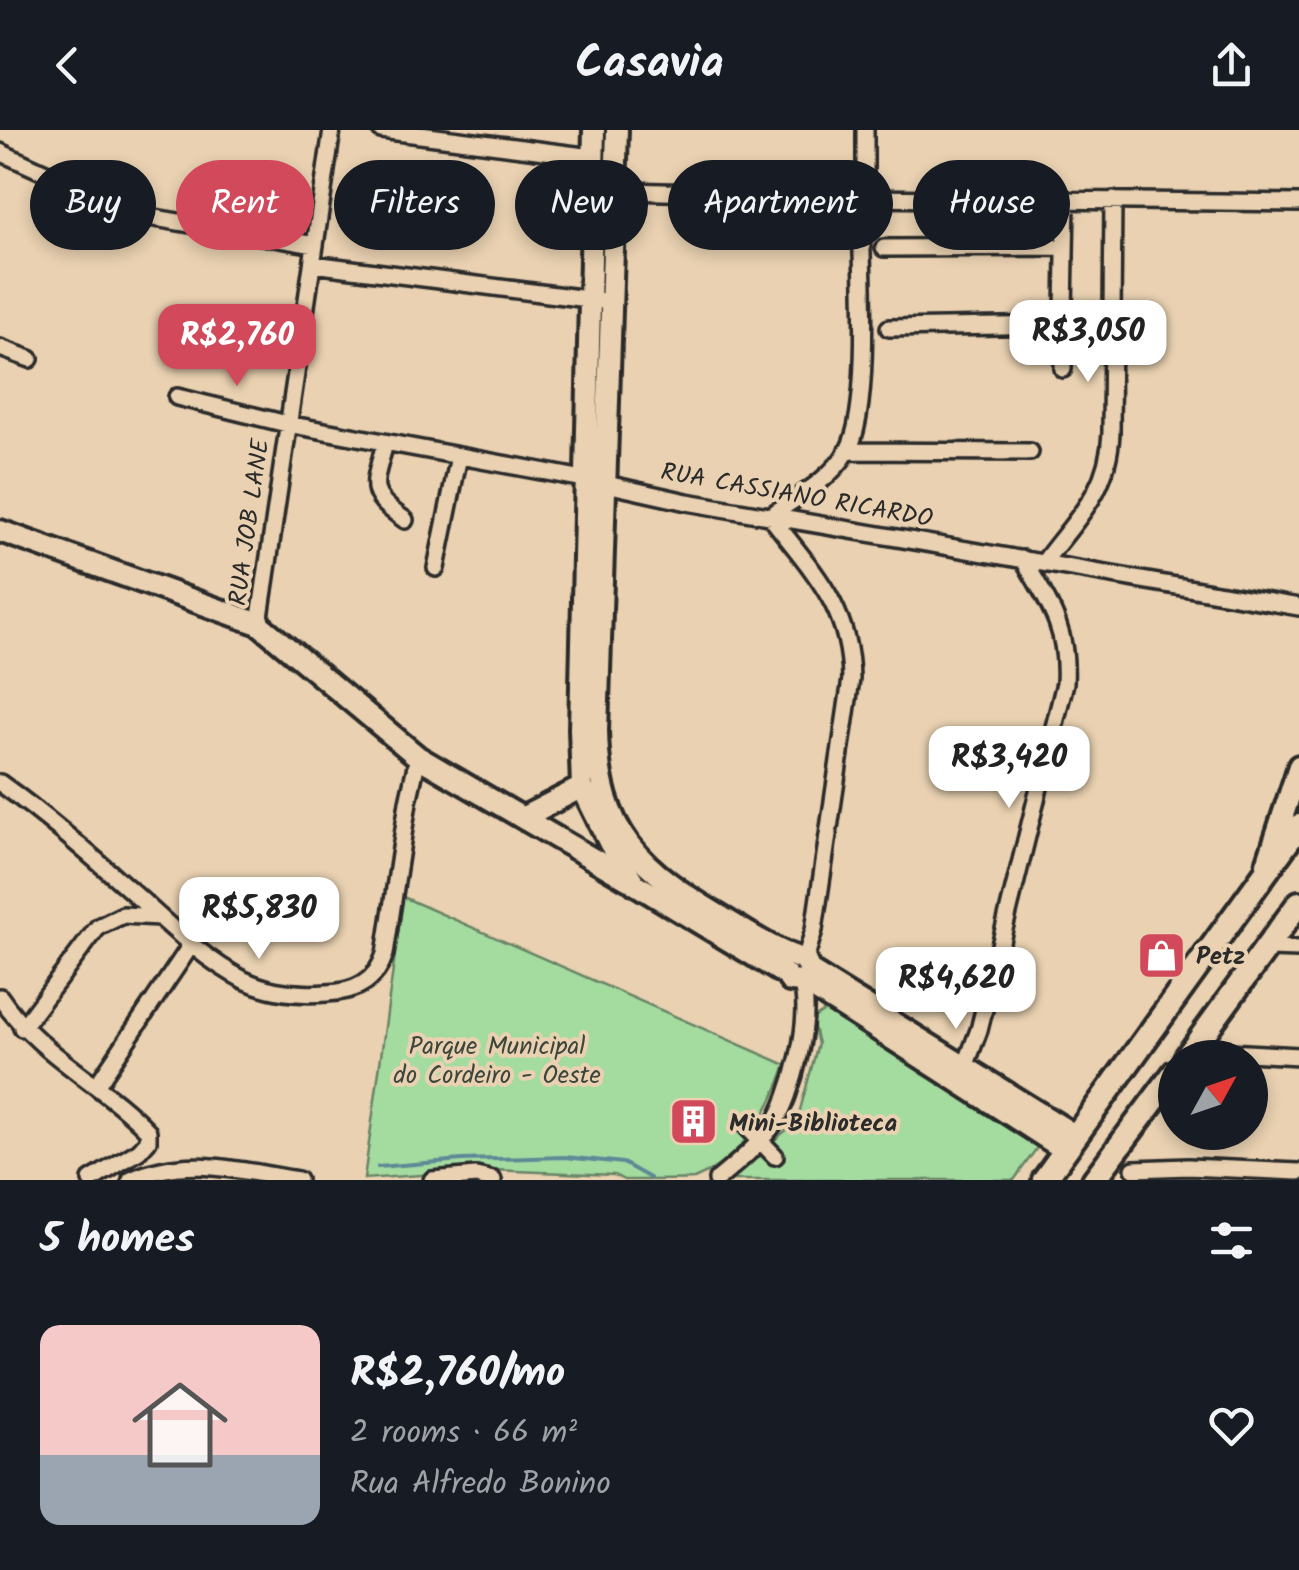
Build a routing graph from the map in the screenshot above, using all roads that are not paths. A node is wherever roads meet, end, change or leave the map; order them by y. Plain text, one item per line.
1 (332, 130) edge
2 (380, 130) edge
3 (594, 130) edge
4 (617, 130) edge
5 (865, 130) edge
6 (0, 152) edge
7 (592, 158) joint
8 (616, 160) edge
9 (864, 160) edge
10 (30, 166) edge
11 (1070, 200) edge
12 (1112, 200) junction
13 (1299, 203) edge
14 (156, 219) edge
15 (315, 246) junction
16 (597, 250) edge
17 (607, 250) edge
18 (861, 250) edge
19 (1066, 250) edge
20 (313, 264) junction
21 (600, 300) junction
22 (1064, 325) junction
23 (889, 328) dead end
24 (0, 348) edge
25 (30, 359) dead end
26 (1063, 369) dead end
27 (176, 397) dead end
28 (287, 424) junction
29 (385, 443) junction
30 (847, 451) junction
31 (1030, 452) dead end
32 (459, 456) junction
33 (594, 481) junction
34 (770, 516) junction
35 (405, 520) dead end
36 (0, 531) edge
37 (1024, 559) junction
38 (1044, 562) junction
39 (436, 568) dead end
40 (1299, 607) edge
41 (259, 624) junction
42 (418, 757) junction
43 (589, 757) junction
44 (1299, 766) edge
45 (0, 783) edge
46 (582, 788) junction
47 (524, 817) junction
48 (1299, 826) edge
49 (1262, 880) junction
50 (635, 884) junction
51 (1299, 902) edge
52 (160, 918) junction
53 (191, 945) junction
54 (1268, 948) junction
55 (1299, 949) edge
56 (800, 971) junction
57 (0, 997) edge
58 (22, 1028) junction
59 (1199, 1040) edge
60 (1268, 1055) edge
61 (1299, 1056) edge
62 (965, 1068) junction
63 (98, 1085) junction
64 (1158, 1095) edge
65 (747, 1128) dead end
66 (760, 1140) junction
67 (1071, 1143) junction
68 (1114, 1153) junction
69 (775, 1156) dead end
70 (1134, 1169) junction
71 (1299, 1172) edge
72 (91, 1180) edge
73 (131, 1180) edge
74 (298, 1180) edge
75 (432, 1180) edge
76 (493, 1180) edge
77 (716, 1180) edge
78 (1044, 1180) edge
79 (1094, 1180) edge
80 (1148, 1180) edge

1 - 15 street, RUA JOB LANE
2 - 7 street
3 - 7 street
4 - 8 street
5 - 9 street
6 - 10 street
11 - 12 street
12 - 13 street
12 - 38 street
14 - 15 street
15 - 20 street, RUA JOB LANE
16 - 21 street
17 - 21 street
18 - 30 street
19 - 22 street
20 - 21 street
20 - 28 street, RUA JOB LANE
21 - 33 street
22 - 23 street
22 - 26 street
24 - 25 street
27 - 28 street, RUA CASSIANO RICARDO
28 - 29 street, RUA CASSIANO RICARDO
28 - 41 street, RUA JOB LANE
29 - 32 street, RUA CASSIANO RICARDO
29 - 35 street
30 - 31 street
30 - 34 street
32 - 33 street, RUA CASSIANO RICARDO
32 - 39 street
33 - 34 street, RUA CASSIANO RICARDO
33 - 43 street
34 - 37 street, RUA CASSIANO RICARDO
34 - 56 street
36 - 41 street
37 - 38 street, RUA CASSIANO RICARDO
37 - 62 street
38 - 40 street, RUA CASSIANO RICARDO
41 - 42 street
42 - 47 street
42 - 53 street
43 - 46 street
43 - 56 street
44 - 49 street
45 - 52 street
46 - 47 street
46 - 50 street
47 - 50 street
48 - 49 main road
49 - 67 main road
50 - 56 street
51 - 54 main road
52 - 53 street
52 - 58 street
53 - 63 street
54 - 55 street
54 - 59 main road
56 - 62 street
56 - 66 street
56 - 67 street
57 - 58 street
58 - 63 street
60 - 61 street
62 - 67 street
63 - 72 street
64 - 68 main road
65 - 66 street
66 - 69 street
66 - 77 street
67 - 78 main road
68 - 70 street
68 - 79 main road
70 - 71 street
70 - 80 street
73 - 74 street
75 - 76 street

